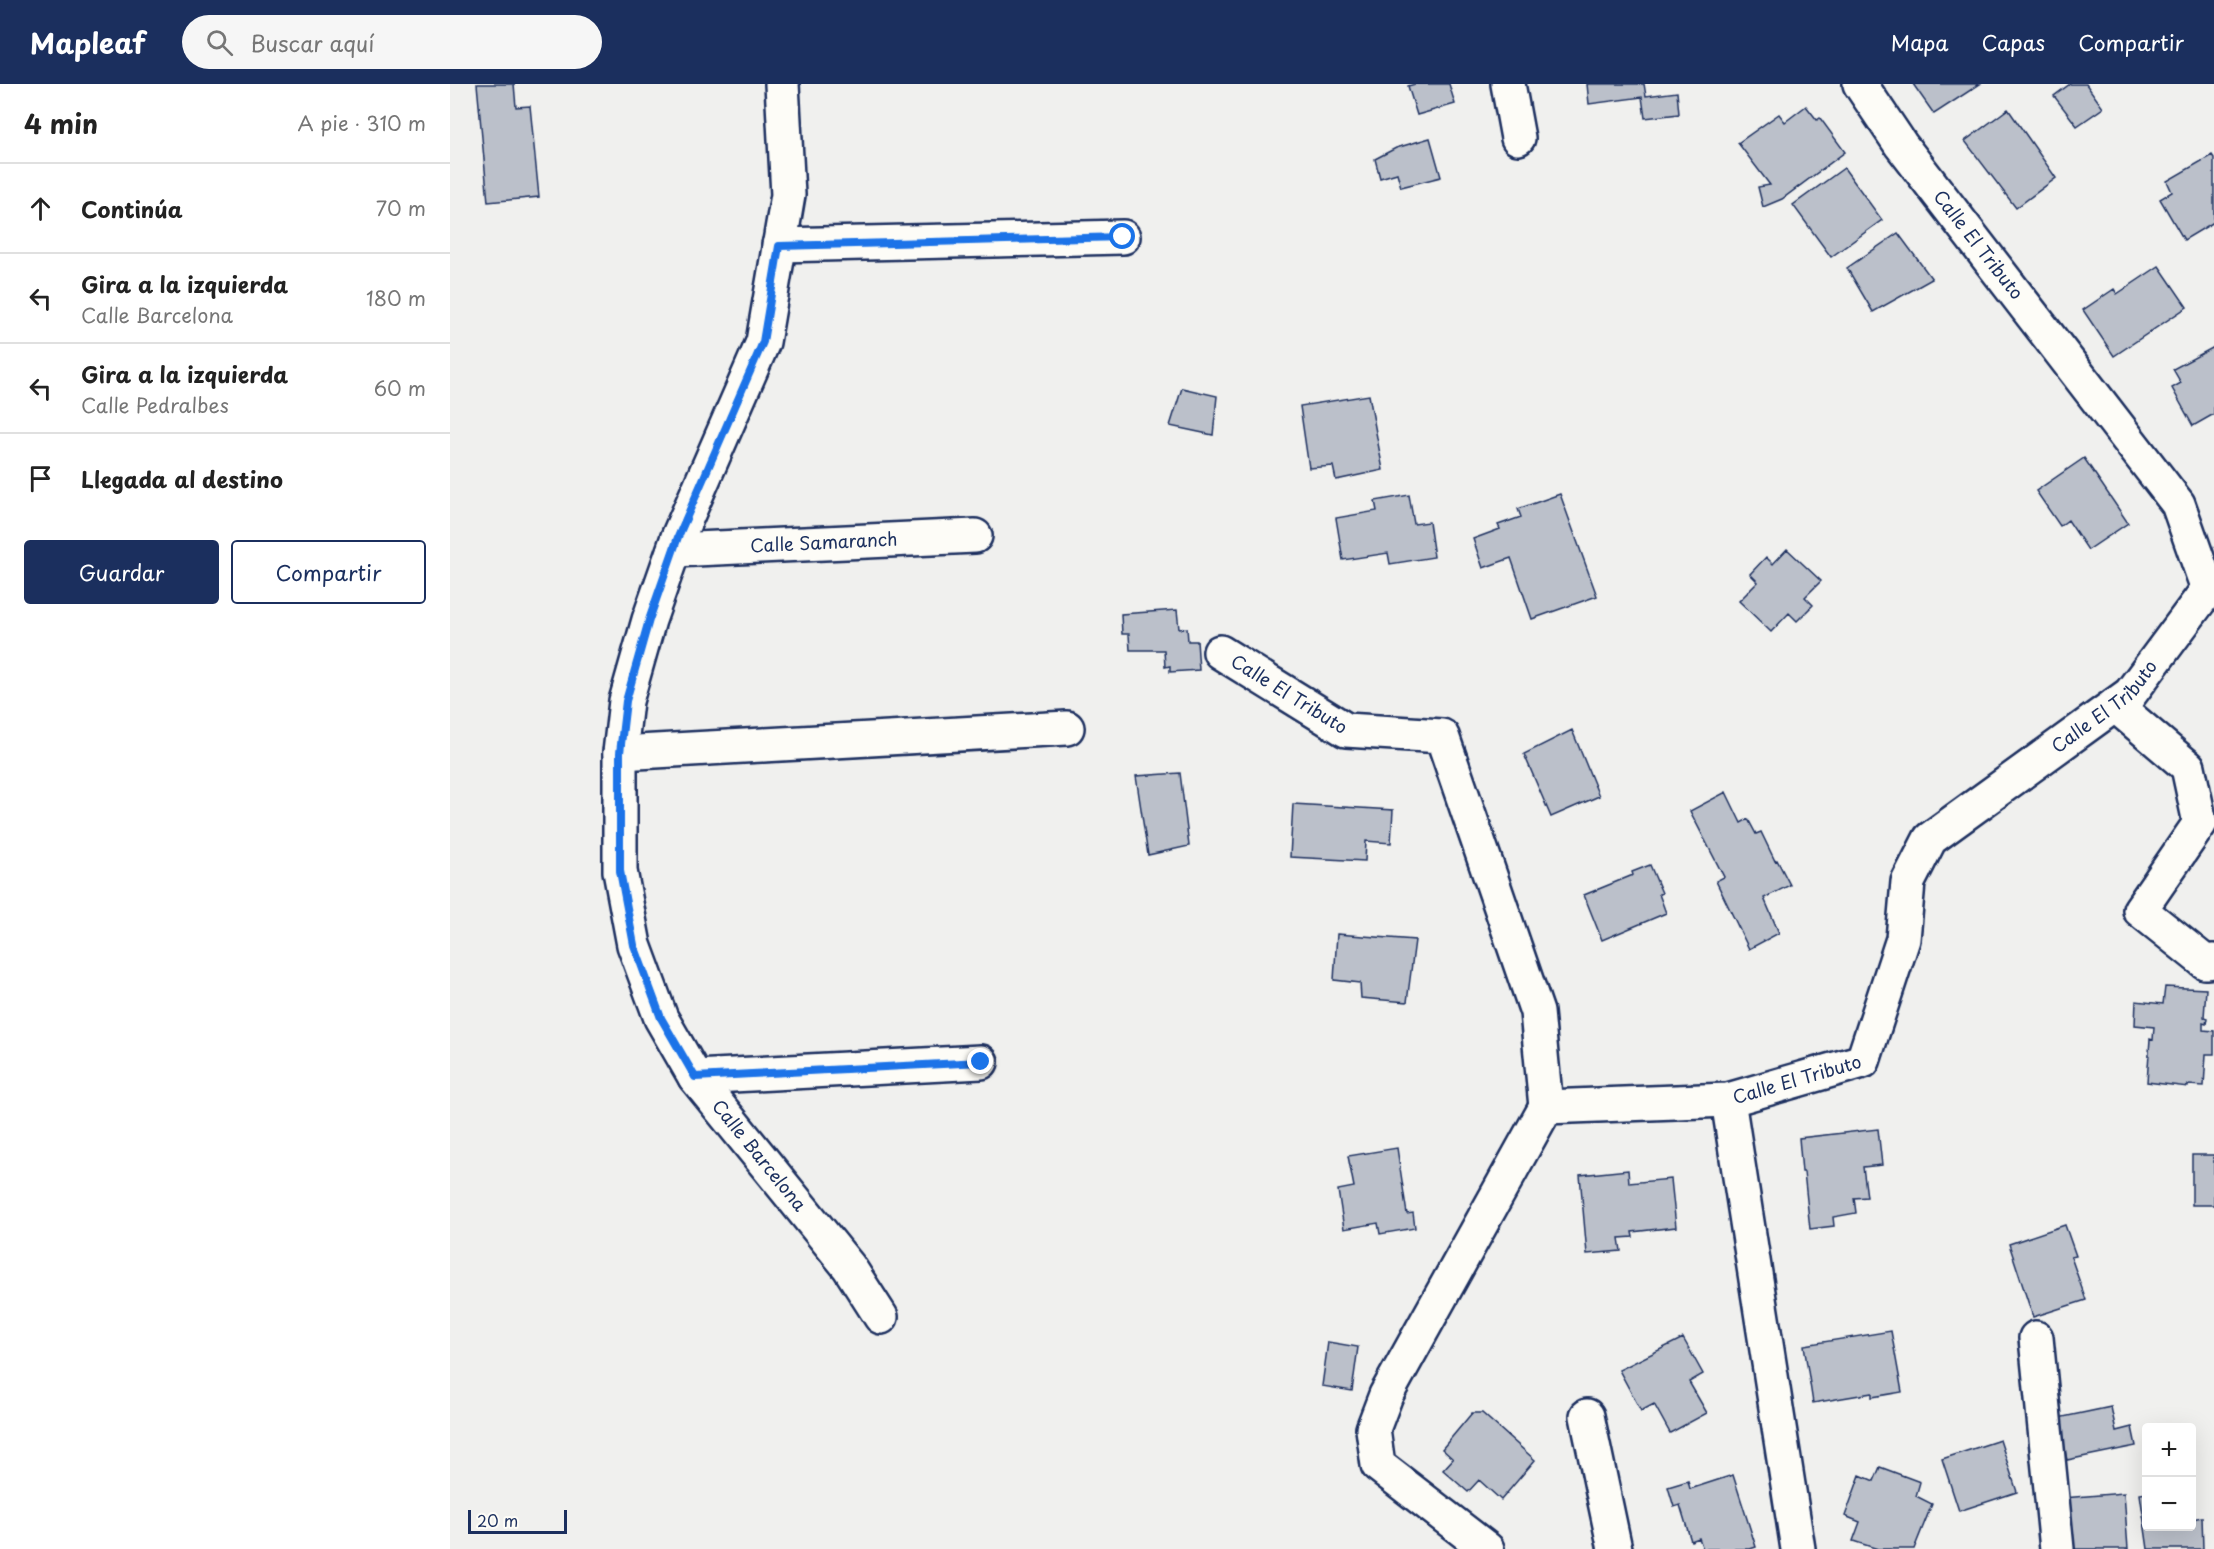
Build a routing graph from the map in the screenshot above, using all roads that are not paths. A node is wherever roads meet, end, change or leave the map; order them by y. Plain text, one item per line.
1 (782, 84) edge
2 (1508, 84) edge
3 (1860, 84) edge
4 (1518, 138) dead end
5 (1123, 237) dead end
6 (779, 246) junction
7 (975, 536) dead end
8 (674, 550) junction
9 (1220, 652) dead end
10 (2115, 705) junction
11 (1067, 728) dead end
12 (620, 753) junction
13 (2214, 961) edge
14 (981, 1062) dead end
15 (695, 1077) junction
16 (1728, 1100) junction
17 (1546, 1107) junction
18 (881, 1317) dead end
19 (2036, 1338) dead end
20 (1587, 1416) dead end
21 (1487, 1549) edge
22 (1615, 1549) edge
23 (1798, 1549) edge
24 (2057, 1549) edge

1 - 6 street, Calle Barcelona
2 - 4 street
3 - 10 street, Calle El Tributo
5 - 6 street
6 - 8 street, Calle Barcelona
7 - 8 street, Calle Samaranch
8 - 12 street, Calle Barcelona
9 - 17 street, Calle El Tributo
10 - 13 street
10 - 16 street, Calle El Tributo
11 - 12 street
12 - 15 street, Calle Barcelona
14 - 15 street
15 - 18 street, Calle Barcelona
16 - 17 street, Calle El Tributo
16 - 23 street
17 - 21 street
19 - 24 street
20 - 22 street

